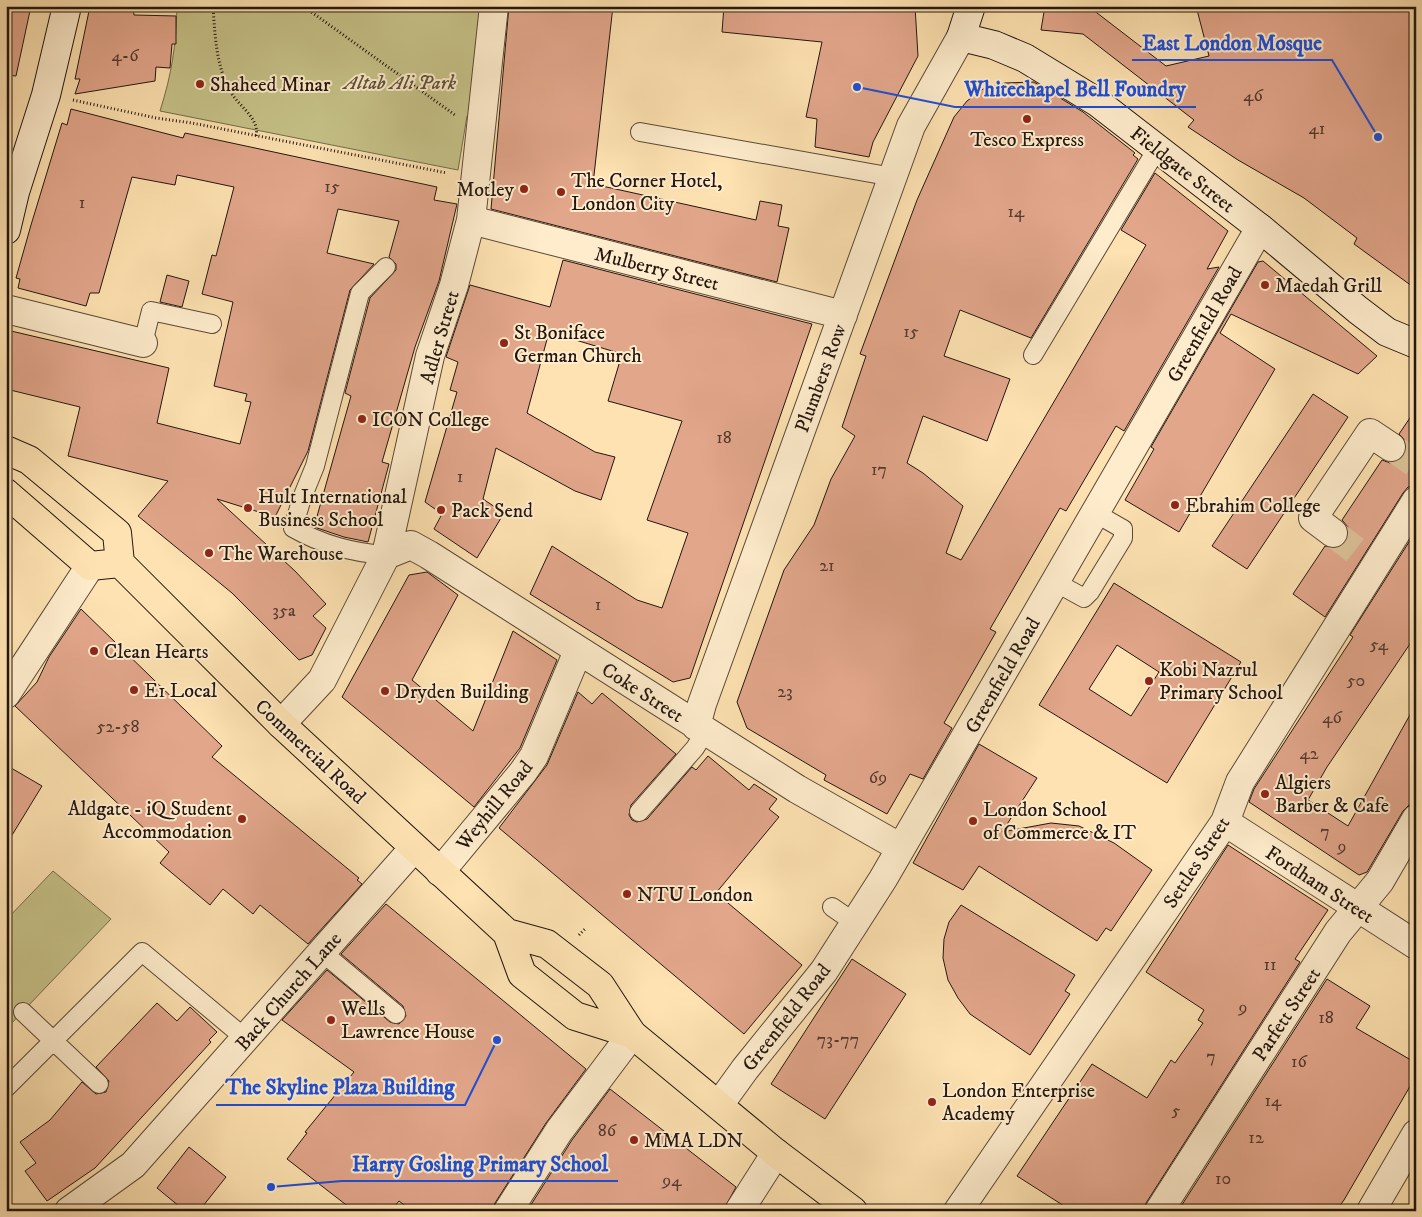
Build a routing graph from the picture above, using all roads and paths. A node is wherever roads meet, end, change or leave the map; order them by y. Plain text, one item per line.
1 (67, 6) edge
2 (213, 6) edge
3 (303, 6) edge
4 (494, 6) edge
5 (971, 6) edge
6 (962, 36) junction
7 (46, 95) junction
8 (483, 122) junction
9 (640, 132) dead end
10 (256, 136) junction
11 (1157, 149) junction
12 (893, 177) junction
13 (476, 179) junction
14 (11, 191) edge
15 (472, 220) junction
16 (1260, 228) junction
17 (6, 230) edge
18 (386, 267) dead end
19 (438, 285) dead end
20 (6, 309) edge
21 (445, 312) junction
22 (843, 315) junction
23 (212, 324) dead end
24 (143, 344) joint
25 (1416, 344) edge
26 (1033, 355) dead end
27 (1391, 447) tunnel mouth
28 (6, 450) edge
29 (6, 493) edge
30 (1416, 501) edge
31 (1096, 513) junction
32 (1333, 533) tunnel mouth
33 (386, 556) junction
34 (120, 563) junction
35 (90, 566) junction
36 (1055, 582) junction
37 (578, 651) junction
38 (6, 694) edge
39 (281, 724) junction
40 (701, 729) junction
41 (639, 812) dead end
42 (1416, 819) edge
43 (1225, 822) junction
44 (414, 848) junction
45 (901, 848) junction
46 (440, 872) junction
47 (832, 907) dead end
48 (1358, 908) junction
49 (855, 924) junction
50 (507, 934) junction
51 (1416, 945) edge
52 (323, 953) junction
53 (23, 1012) dead end
54 (396, 1014) dead end
55 (632, 1034) junction
56 (246, 1039) junction
57 (53, 1041) junction
58 (99, 1084) dead end
59 (6, 1088) edge
60 (719, 1105) junction
61 (1416, 1134) edge
62 (776, 1153) junction
63 (69, 1211) edge
64 (508, 1211) edge
65 (739, 1211) edge
66 (853, 1211) edge
67 (958, 1211) edge
68 (1159, 1211) edge
69 (1371, 1211) edge

1 - 7 street
2 - 10 path
3 - 8 path
4 - 8 street, Adler Street
5 - 6 street
6 - 11 street, Fieldgate Street
6 - 12 street, Plumbers Row
7 - 10 path
7 - 14 street
8 - 13 street, Adler Street
9 - 12 lane
10 - 13 path
11 - 16 street, Fieldgate Street
11 - 26 lane
12 - 22 street, Plumbers Row
13 - 15 street, Adler Street
14 - 17 street
15 - 21 street, Adler Street
15 - 22 street, Mulberry Street
16 - 25 street, Fieldgate Street
16 - 31 street, Greenfield Road
18 - 33 lane
19 - 21 lane
20 - 24 street
21 - 33 street, Adler Street
22 - 40 street, Plumbers Row
23 - 24 lane
27 - 32 street
28 - 34 highway
29 - 35 highway
30 - 43 street, Settles Street
31 - 36 street, Greenfield Road
31 - 36 lane
33 - 37 street, Coke Street
33 - 39 street, Adler Street
34 - 35 highway
34 - 39 highway, Commercial Road
35 - 38 street
36 - 45 street, Greenfield Road
37 - 40 street, Coke Street
37 - 46 street, Weyhill Road
39 - 44 highway, Commercial Road
40 - 41 lane
40 - 45 street, Coke Street
42 - 48 street, Parfett Street
43 - 48 street, Fordham Street
43 - 67 street, Settles Street
44 - 46 highway, Commercial Road
44 - 52 street, Back Church Lane
45 - 49 street, Greenfield Road
46 - 50 highway, Commercial Road
47 - 49 lane
48 - 51 street, Fordham Street
48 - 68 street, Parfett Street
49 - 60 street, Greenfield Road
50 - 55 highway, Commercial Road
50 - 55 highway, Commercial Road
52 - 54 lane
52 - 56 street, Back Church Lane
53 - 57 lane
55 - 60 highway, Commercial Road
55 - 64 street
56 - 57 lane
56 - 63 street, Back Church Lane
57 - 58 lane
57 - 59 lane
60 - 62 highway, Commercial Road
61 - 69 street
62 - 65 street
62 - 66 highway, Commercial Road

